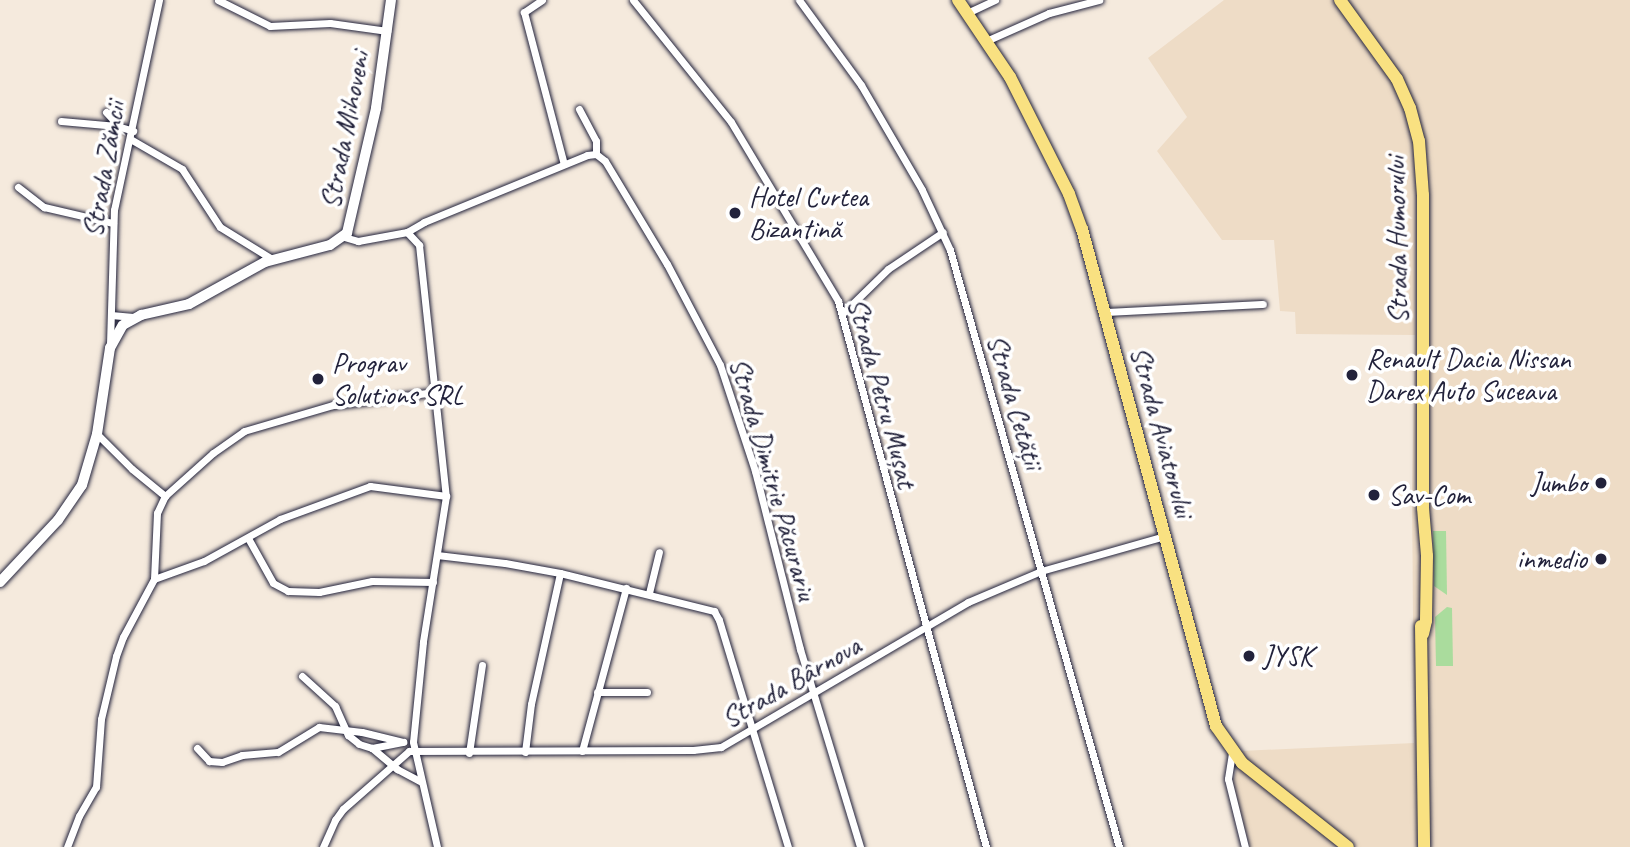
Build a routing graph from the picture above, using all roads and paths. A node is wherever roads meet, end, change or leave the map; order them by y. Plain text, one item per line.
1 (159, 0) edge
2 (218, 0) edge
3 (391, 0) edge
4 (542, 0) edge
5 (633, 0) edge
6 (799, 0) edge
7 (958, 0) edge
8 (995, 0) edge
9 (1099, 0) edge
10 (1334, 0) edge
11 (1340, 0) edge
12 (967, 13) junction
13 (387, 31) junction
14 (1365, 35) junction
15 (986, 41) junction
16 (579, 109) dead end
17 (106, 112) dead end
18 (61, 121) dead end
19 (121, 128) junction
20 (132, 135) junction
21 (596, 154) junction
22 (564, 164) junction
23 (18, 187) dead end
24 (113, 223) junction
25 (407, 232) junction
26 (943, 232) junction
27 (344, 237) junction
28 (272, 259) junction
29 (1263, 304) dead end
30 (1105, 312) junction
31 (843, 313) junction
32 (111, 315) junction
33 (136, 317) junction
34 (110, 348) junction
35 (435, 392) junction
36 (97, 434) junction
37 (166, 496) junction
38 (446, 496) junction
39 (1165, 536) junction
40 (248, 538) junction
41 (659, 552) dead end
42 (437, 555) junction
43 (1041, 571) junction
44 (560, 573) junction
45 (154, 579) junction
46 (0, 582) edge
47 (433, 582) junction
48 (626, 588) junction
49 (649, 593) junction
50 (927, 626) junction
51 (482, 665) dead end
52 (302, 676) dead end
53 (597, 692) junction
54 (647, 692) dead end
55 (814, 694) junction
56 (345, 729) junction
57 (752, 731) junction
58 (403, 742) junction
59 (414, 746) junction
60 (197, 748) dead end
61 (372, 748) junction
62 (582, 751) junction
63 (525, 752) junction
64 (469, 753) junction
65 (1233, 753) junction
66 (392, 766) junction
67 (421, 782) junction
68 (1423, 843) edge
69 (67, 847) edge
70 (323, 847) edge
71 (437, 847) edge
72 (788, 847) edge
73 (860, 847) edge
74 (986, 847) edge
75 (1119, 847) edge
76 (1245, 847) edge
77 (1348, 847) edge

1 - 20 street, Strada Zămcii
2 - 13 street, Strada Mihoveni
3 - 13 main road, Strada Mihoveni
4 - 22 street
5 - 31 street, Strada Petru Mușat
6 - 26 street, Strada Cetății
7 - 12 main road, Strada Aviatorului
8 - 12 street
9 - 15 street
10 - 14 main road, Strada Humorului
11 - 14 main road, Strada Humorului
12 - 15 main road, Strada Aviatorului
13 - 27 main road, Strada Mihoveni
14 - 68 main road, Strada Humorului
15 - 30 main road, Strada Aviatorului
16 - 21 street, Strada Dimitrie Păcurariu
17 - 19 street
18 - 19 street
19 - 20 street
20 - 24 street, Strada Zămcii
20 - 28 street
21 - 22 street
21 - 55 street, Strada Dimitrie Păcurariu
22 - 25 street
23 - 24 street
24 - 32 street, Strada Zămcii
25 - 27 street
25 - 35 street
26 - 31 street
26 - 43 street, Strada Cetății
27 - 28 main road
28 - 33 main road
29 - 30 street
30 - 39 main road, Strada Aviatorului
31 - 50 street, Strada Petru Mușat
32 - 33 street
32 - 34 street, Strada Zămcii
33 - 34 main road, Strada Zămcii
34 - 36 main road, Strada Zămcii
35 - 37 street
35 - 38 street
36 - 37 street
36 - 46 main road, Strada Zămcii
37 - 45 street
38 - 40 street
38 - 42 street
39 - 43 street, Strada Bârnova
39 - 65 main road, Strada Aviatorului
40 - 45 street
40 - 47 street
41 - 49 street
42 - 44 street
42 - 47 street
43 - 50 street, Strada Bârnova
43 - 75 street, Strada Cetății
44 - 48 street
44 - 63 street
45 - 69 street
47 - 59 street
48 - 49 street
48 - 53 street
49 - 57 street
50 - 55 street, Strada Bârnova
50 - 74 street, Strada Petru Mușat
51 - 64 street
52 - 56 street
53 - 54 street
53 - 62 street
55 - 57 street, Strada Bârnova
55 - 73 street, Strada Dimitrie Păcurariu
56 - 58 street
56 - 60 street
56 - 61 street
57 - 62 street, Strada Bârnova
57 - 72 street
58 - 59 street, Strada Bârnova
58 - 61 street
59 - 64 street, Strada Bârnova
59 - 66 street
59 - 67 street
61 - 66 street
62 - 63 street, Strada Bârnova
63 - 64 street, Strada Bârnova
65 - 76 street
65 - 77 main road, Strada Aviatorului
66 - 67 street
66 - 70 street
67 - 71 street

